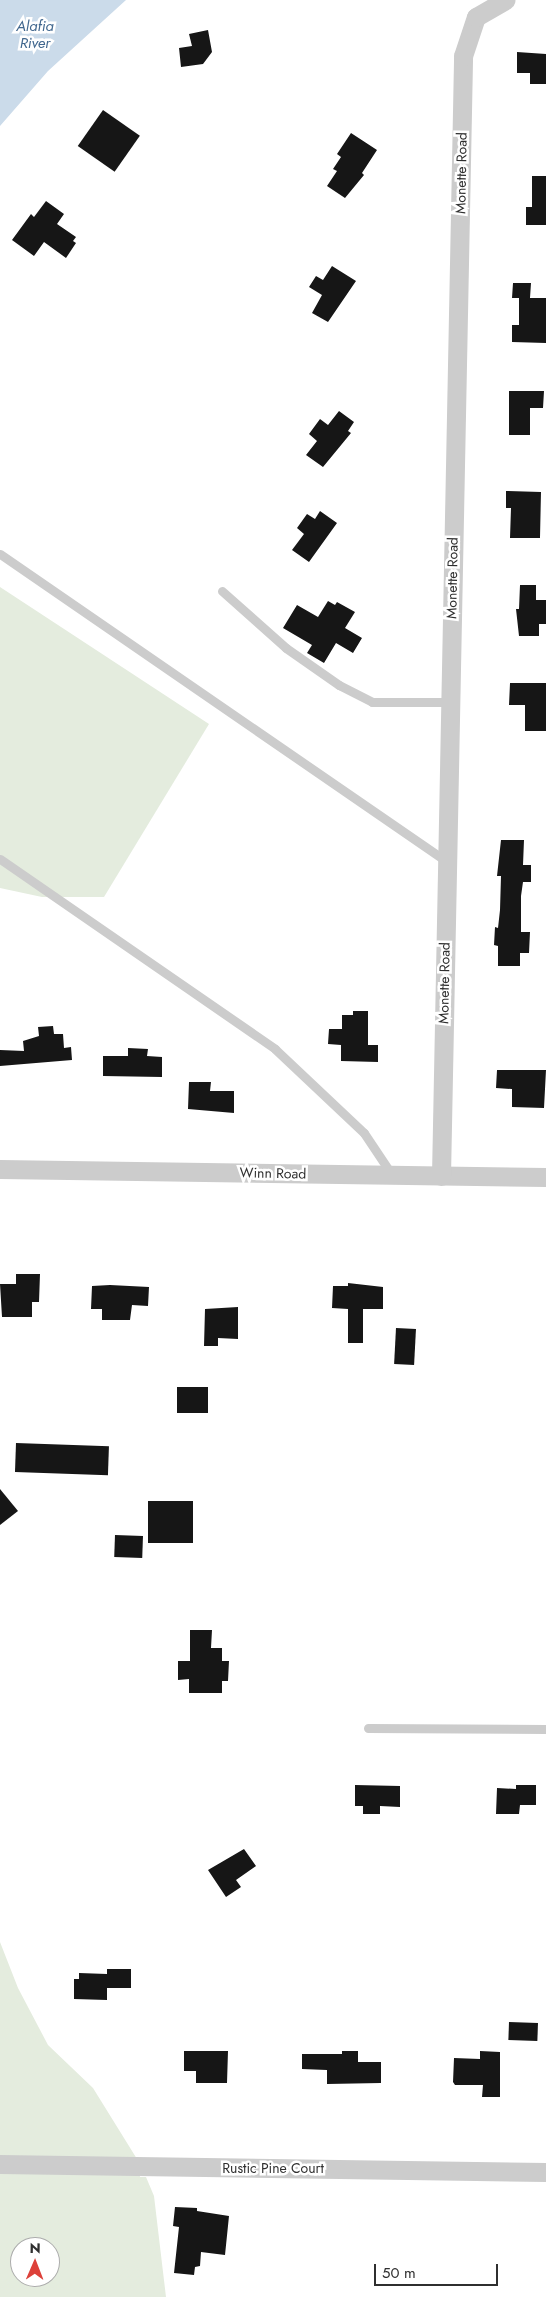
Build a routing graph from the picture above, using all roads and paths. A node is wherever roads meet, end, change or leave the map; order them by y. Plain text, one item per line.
1 (506, 0) edge
2 (0, 554) edge
3 (222, 591) dead end
4 (449, 702) junction
5 (0, 859) edge
6 (446, 861) junction
7 (0, 1169) edge
8 (392, 1175) junction
9 (440, 1176) junction
10 (546, 1177) edge
11 (368, 1728) dead end
12 (546, 1729) edge
13 (0, 2164) edge
14 (546, 2172) edge

1 - 4 street, Monette Road
2 - 6 lane
3 - 4 lane
4 - 6 street, Monette Road
5 - 8 lane
6 - 9 street, Monette Road
7 - 8 street, Winn Road
8 - 9 street, Winn Road
9 - 10 street, Winn Road
11 - 12 lane
13 - 14 street, Rustic Pine Court

